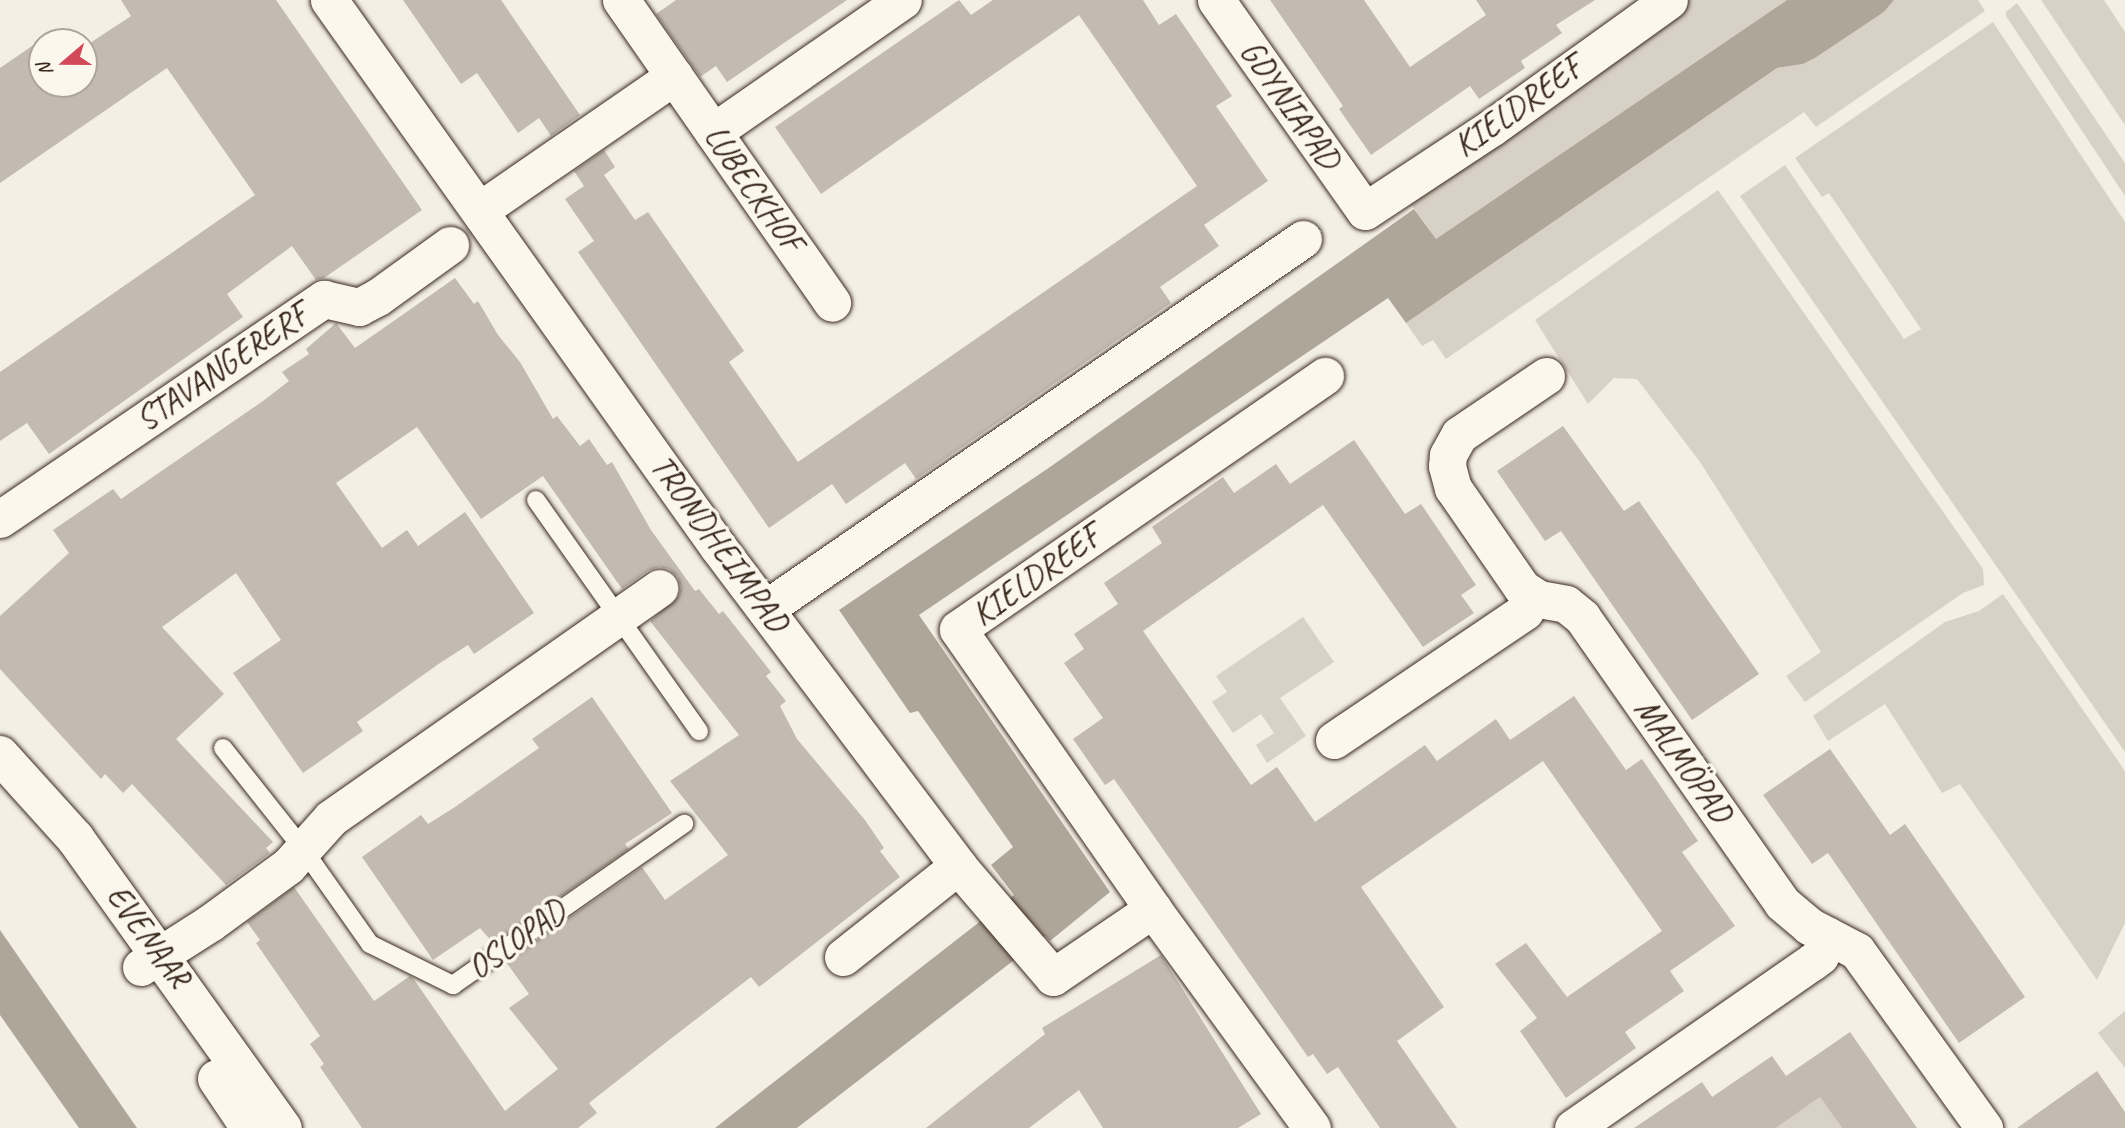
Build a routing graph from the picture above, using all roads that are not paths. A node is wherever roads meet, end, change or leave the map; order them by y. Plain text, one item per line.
1 (329, 0) edge
2 (621, 0) edge
3 (903, 0) edge
4 (1216, 0) edge
5 (1669, 0) edge
6 (674, 76) junction
7 (713, 132) junction
8 (480, 210) junction
9 (1365, 211) joint
10 (1303, 239) dead end
11 (450, 244) dead end
12 (832, 303) dead end
13 (1325, 376) dead end
14 (1546, 376) dead end
15 (536, 500) dead end
16 (0, 519) edge
17 (660, 588) dead end
18 (1534, 596) junction
19 (765, 609) junction
20 (618, 619) junction
21 (699, 731) dead end
22 (1334, 740) dead end
23 (223, 748) dead end
24 (0, 755) edge
25 (0, 789) edge
26 (684, 824) dead end
27 (303, 849) junction
28 (958, 866) junction
29 (1153, 909) junction
30 (1827, 934) junction
31 (843, 957) dead end
32 (151, 960) junction
33 (250, 1128) edge
34 (283, 1128) edge
35 (1312, 1128) edge
36 (1573, 1128) edge
37 (1984, 1128) edge

1 - 8 street, TRONDHEIMPAD
2 - 6 street, LUBECKHOF
3 - 7 street
4 - 9 street, GDYNIAPAD
5 - 9 street, KIELDREEF
6 - 7 street, LUBECKHOF
6 - 8 street
7 - 12 street, LUBECKHOF
8 - 19 street, TRONDHEIMPAD
10 - 19 street
11 - 16 street, STAVANGERERF
13 - 29 street, KIELDREEF
14 - 18 street, MALMÖPAD
15 - 20 lane
17 - 20 street
18 - 22 street
18 - 30 street, MALMÖPAD
19 - 28 street, TRONDHEIMPAD
20 - 21 lane
20 - 27 street
23 - 27 lane, OSLOPAD
24 - 32 street, EVENAAR
25 - 32 street, EVENAAR
26 - 27 lane, OSLOPAD
27 - 32 street
28 - 29 street, TRONDHEIMPAD
28 - 31 street
29 - 35 street
30 - 36 street
30 - 37 street, MALMÖPAD
32 - 33 street, EVENAAR
32 - 34 street, EVENAAR

